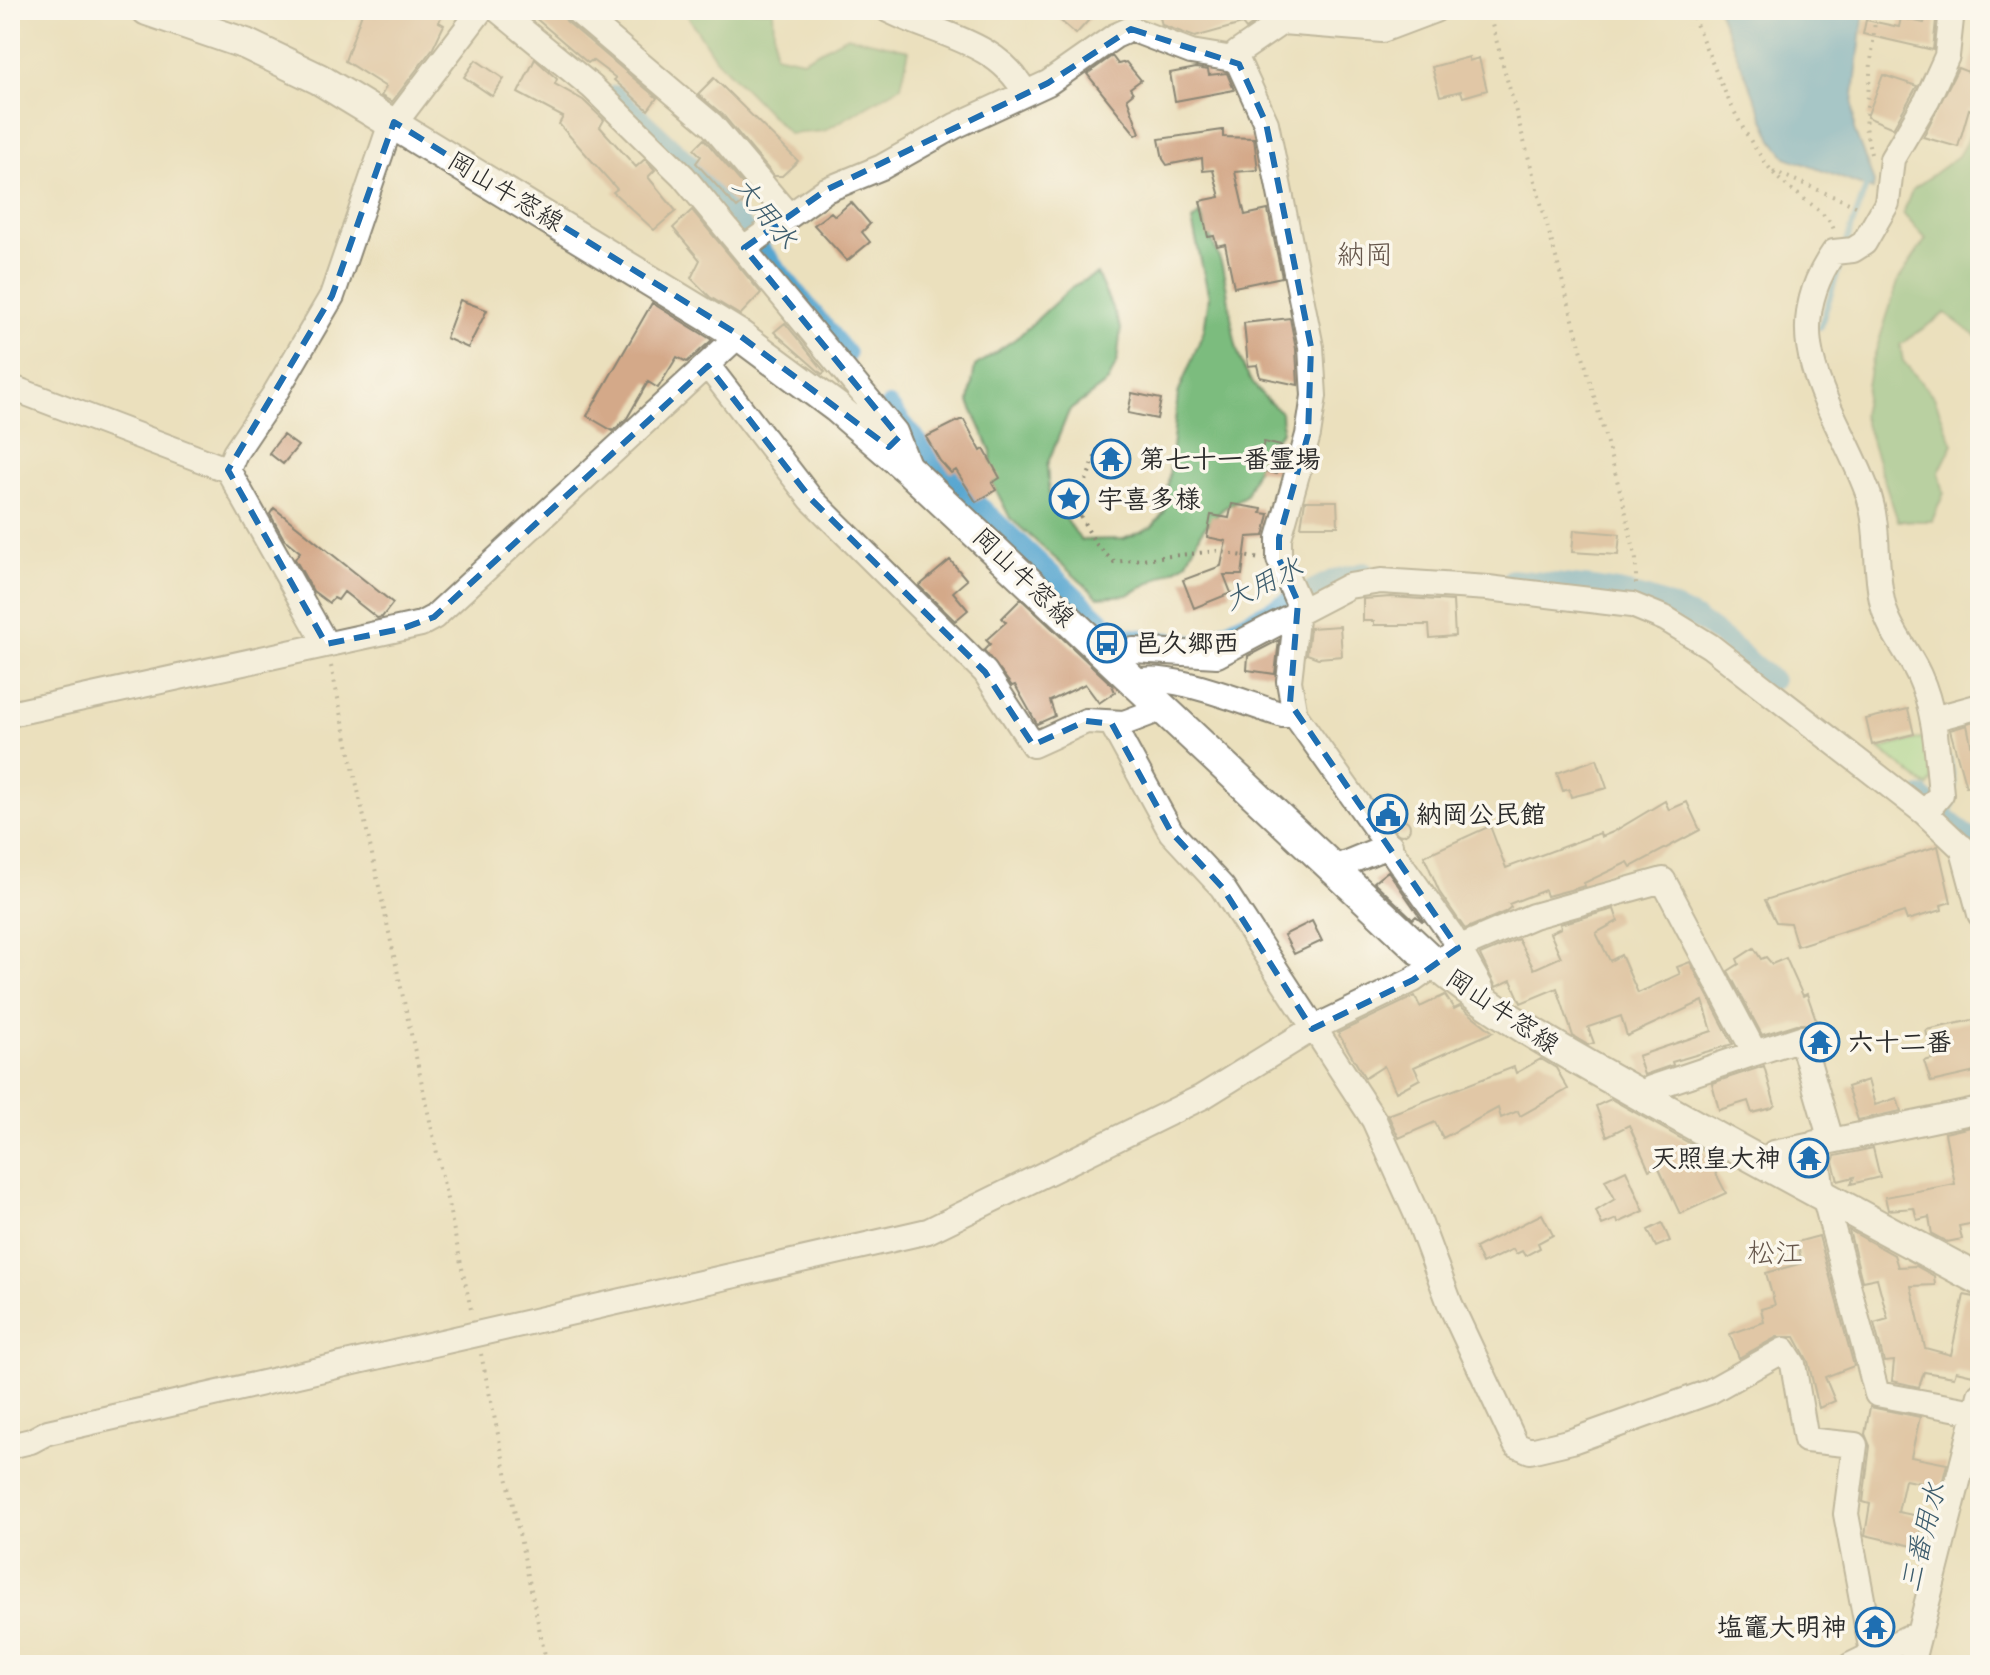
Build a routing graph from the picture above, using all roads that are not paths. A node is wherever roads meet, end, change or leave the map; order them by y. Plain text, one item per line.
1 (147, 10) edge
2 (481, 10) edge
3 (498, 10) edge
4 (576, 10) edge
5 (888, 10) edge
6 (1435, 10) edge
7 (1952, 10) edge
8 (1281, 16) edge
9 (1233, 59) junction
10 (1025, 93) junction
11 (394, 122) junction
12 (788, 215) junction
13 (750, 243) junction
14 (739, 335) junction
15 (708, 366) junction
16 (10, 387) edge
17 (228, 470) junction
18 (910, 471) junction
19 (1297, 601) junction
20 (326, 644) junction
21 (1106, 654) junction
22 (1133, 682) junction
23 (1980, 706) edge
24 (1161, 709) junction
25 (10, 714) edge
26 (1295, 715) junction
27 (1933, 719) junction
28 (1112, 724) junction
29 (1930, 807) junction
30 (1390, 845) junction
31 (1962, 847) junction
32 (1980, 865) edge
33 (1338, 873) junction
34 (1980, 914) edge
35 (1446, 956) junction
36 (1312, 1029) junction
37 (1755, 1053) junction
38 (1646, 1098) junction
39 (1980, 1110) edge
40 (1823, 1142) junction
41 (1766, 1165) junction
42 (1828, 1200) junction
43 (1980, 1280) edge
44 (1978, 1407) edge
45 (10, 1446) edge
46 (1917, 1637) junction
47 (1875, 1654) junction
48 (1851, 1665) edge
49 (1911, 1665) edge

1 - 11 main road, 岡山牛窓線
2 - 11 street
3 - 13 street
4 - 12 street
5 - 10 street
6 - 8 street
7 - 27 street
8 - 9 street
9 - 10 street
9 - 19 street
10 - 12 street
11 - 14 main road, 岡山牛窓線
11 - 17 street
12 - 13 street
13 - 18 street
14 - 15 street
14 - 18 main road, 岡山牛窓線
15 - 20 street
15 - 28 street
16 - 17 street
17 - 20 street
18 - 21 main road, 岡山牛窓線
19 - 21 street
19 - 26 street
19 - 29 street
20 - 25 street
21 - 22 main road, 岡山牛窓線
22 - 24 main road, 岡山牛窓線
22 - 26 street
23 - 27 street
24 - 28 street
24 - 33 main road, 岡山牛窓線
26 - 30 street
27 - 29 street
28 - 36 street
29 - 31 street
30 - 33 street
30 - 35 street
31 - 32 street
31 - 34 street
33 - 35 main road, 岡山牛窓線
35 - 36 street
35 - 37 street
35 - 38 main road, 岡山牛窓線
36 - 45 street
36 - 47 street
37 - 38 street
37 - 40 street
38 - 41 main road, 岡山牛窓線
39 - 40 street
40 - 41 street
40 - 42 street
41 - 42 main road, 岡山牛窓線
42 - 43 main road, 岡山牛窓線
42 - 44 street
44 - 46 street
46 - 47 street
46 - 49 street
47 - 48 street

